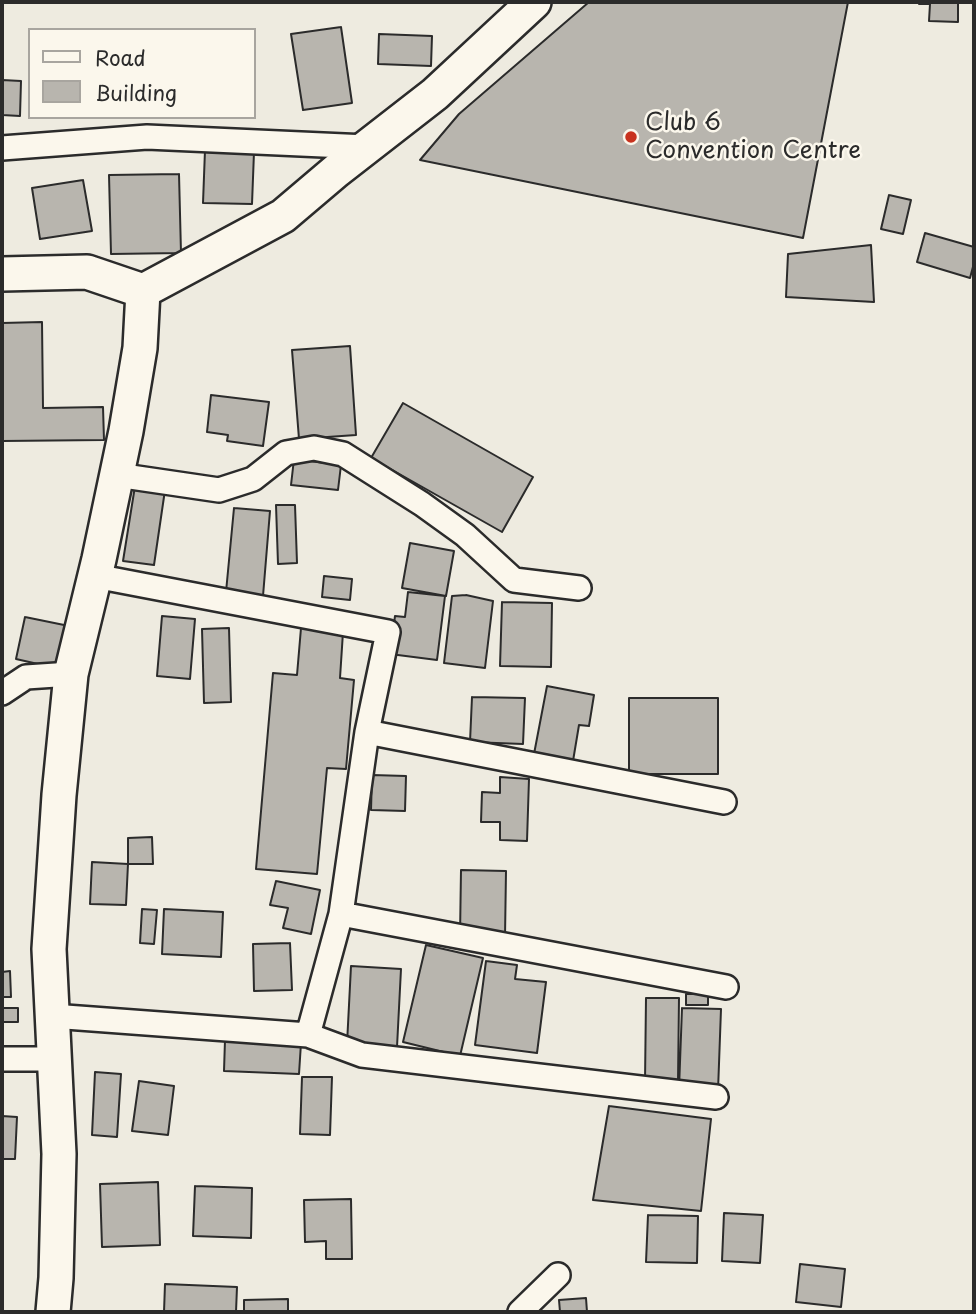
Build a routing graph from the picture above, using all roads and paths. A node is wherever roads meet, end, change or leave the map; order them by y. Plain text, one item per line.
1 (534, 2) edge
2 (367, 147) junction
3 (2, 148) edge
4 (2, 274) edge
5 (143, 291) junction
6 (117, 475) junction
7 (95, 576) junction
8 (579, 588) dead end
9 (71, 674) junction
10 (2, 693) edge
11 (367, 732) junction
12 (723, 802) dead end
13 (341, 914) junction
14 (726, 987) dead end
15 (51, 1016) junction
16 (308, 1035) junction
17 (2, 1059) edge
18 (54, 1059) junction
19 (716, 1097) dead end
20 (558, 1275) dead end
21 (53, 1312) edge
22 (520, 1312) edge

1 - 2 street
2 - 3 street
2 - 5 street
4 - 5 street
5 - 6 street
6 - 7 street
6 - 8 street
7 - 9 street
7 - 11 street
9 - 10 street
9 - 15 street
11 - 12 street
11 - 13 street
13 - 14 street
13 - 16 street
15 - 16 street
15 - 18 street
16 - 19 street
17 - 18 street
18 - 21 street
20 - 22 street

